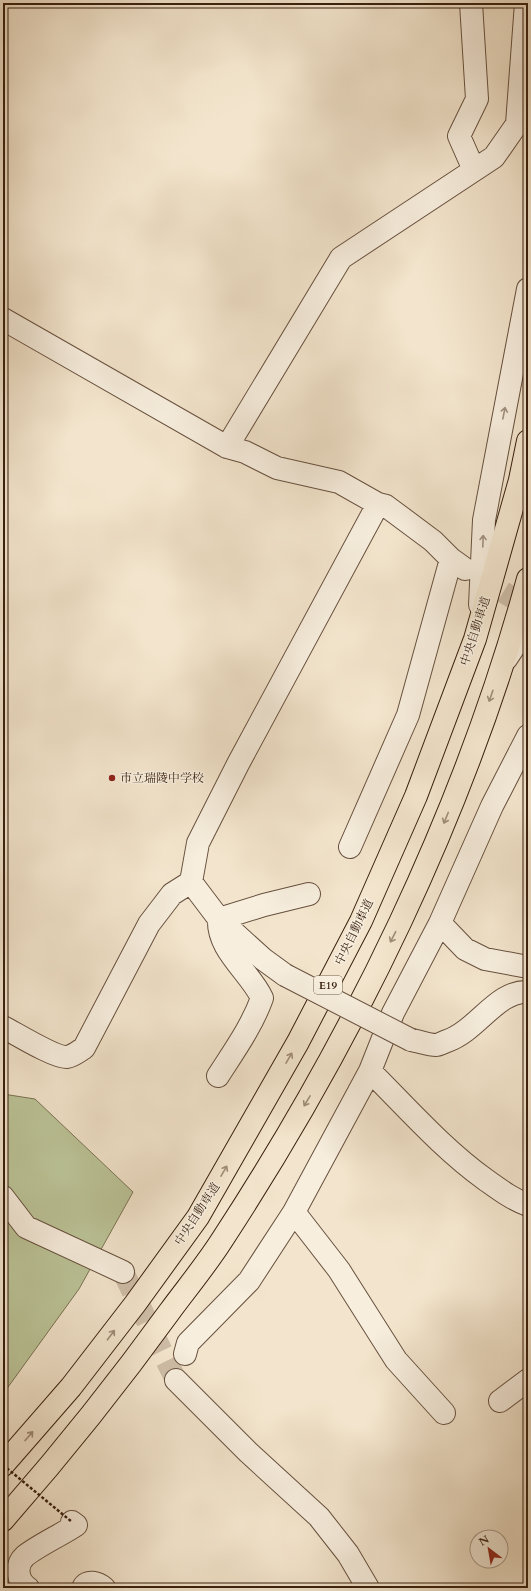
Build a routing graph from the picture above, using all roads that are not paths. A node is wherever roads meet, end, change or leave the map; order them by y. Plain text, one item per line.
1 (471, 3) edge
2 (526, 3) edge
3 (474, 170) junction
4 (528, 289) edge
5 (3, 320) edge
6 (528, 441) edge
7 (228, 447) junction
8 (378, 504) junction
9 (528, 579) edge
10 (480, 622) junction
11 (528, 626) edge
12 (503, 664) junction
13 (528, 736) edge
14 (350, 847) dead end
15 (191, 882) junction
16 (309, 894) dead end
17 (219, 919) junction
18 (440, 923) junction
19 (528, 967) edge
20 (528, 992) edge
21 (3, 1026) edge
22 (370, 1071) junction
23 (218, 1076) dead end
24 (3, 1197) edge
25 (528, 1205) edge
26 (294, 1212) junction
27 (123, 1272) tunnel mouth
28 (185, 1354) dead end
29 (176, 1380) tunnel mouth
30 (528, 1380) edge
31 (500, 1401) dead end
32 (444, 1413) dead end
33 (3, 1465) edge
34 (3, 1520) edge
35 (72, 1522) road end
36 (28, 1588) edge
37 (83, 1588) edge
38 (104, 1588) edge
39 (368, 1588) edge

1 - 3 street
2 - 3 street
3 - 7 street
10 -> 4 street
5 - 7 street
6 - 10 highway, 中央自動車道 / E19
7 - 8 street
8 - 14 street
8 - 15 street
9 - 12 highway
33 -> 10 highway, 中央自動車道 / E19
11 - 12 street
12 -> 34 highway
13 - 18 street
15 - 17 street
15 - 21 street
16 - 17 street
17 - 20 street, bridge
17 - 23 street
18 - 19 street
18 - 22 street
22 - 25 street
22 - 26 street
24 - 27 street
26 - 28 street
26 - 32 street
29 - 39 street
30 - 31 street
35 - 36 street
37 - 38 street

